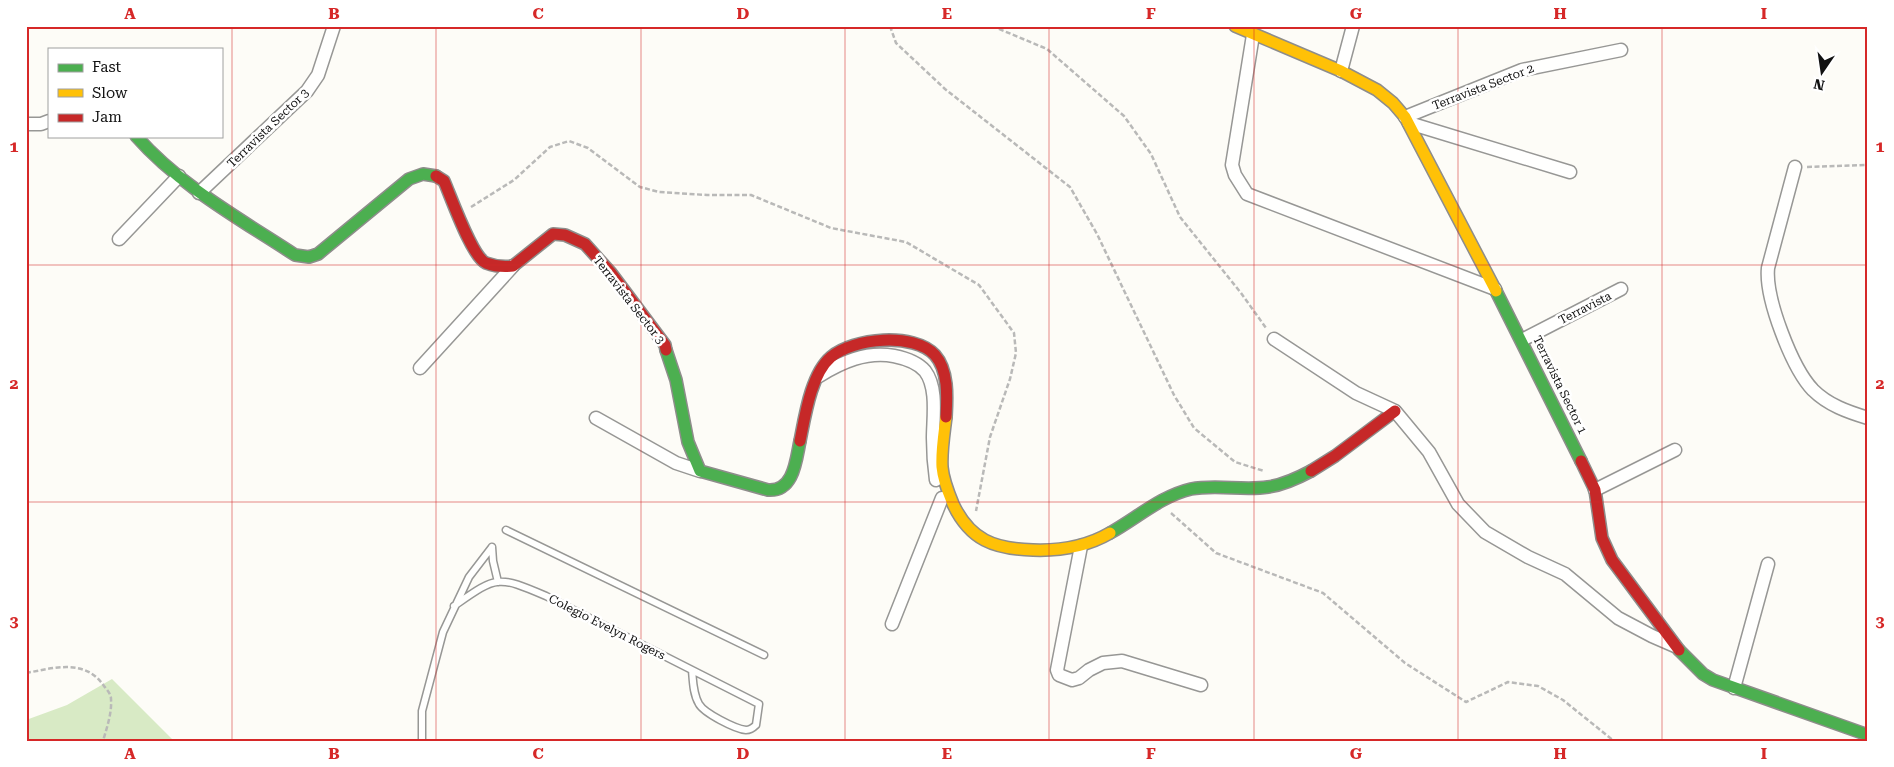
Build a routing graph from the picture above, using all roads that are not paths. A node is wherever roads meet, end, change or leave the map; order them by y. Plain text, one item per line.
1 (334, 26) edge
2 (1235, 26) edge
3 (1353, 26) edge
4 (1253, 35) junction
5 (1621, 50) dead end
6 (1341, 71) junction
7 (1407, 120) junction
8 (48, 121) edge
9 (26, 124) edge
10 (138, 138) edge
11 (1795, 167) road end
12 (1570, 172) dead end
13 (179, 176) junction
14 (199, 193) junction
15 (119, 239) dead end
16 (513, 266) junction
17 (1495, 289) junction
18 (1621, 289) dead end
19 (1274, 339) road end
20 (1522, 340) junction
21 (420, 368) dead end
22 (817, 378) junction
23 (1395, 411) junction
24 (596, 418) dead end
25 (1868, 418) edge
26 (1675, 450) dead end
27 (700, 471) junction
28 (1596, 490) junction
29 (942, 498) junction
30 (962, 517) junction
31 (506, 530) dead end
32 (1082, 546) junction
33 (1768, 564) dead end
34 (498, 582) junction
35 (454, 606) junction
36 (892, 624) dead end
37 (1676, 647) junction
38 (764, 655) dead end
39 (692, 670) junction
40 (1200, 685) dead end
41 (1734, 688) junction
42 (1868, 734) edge
43 (422, 741) edge

1 - 14 street, Terravista Sector 3
2 - 4 street, Terravista Sector 1
3 - 6 street
4 - 6 street, Terravista Sector 1
4 - 17 street
5 - 7 street, Terravista Sector 2
6 - 7 street, Terravista Sector 1
7 - 12 street
7 - 17 street, Terravista Sector 1
8 - 9 street
10 - 13 street
11 - 25 street
13 - 14 street
13 - 15 street
14 - 16 street
16 - 21 street
16 - 27 street, Terravista Sector 3
17 - 20 street, Terravista Sector 1
18 - 20 street, Terravista
19 - 23 street
20 - 28 street, Terravista Sector 1
22 - 27 street
22 - 29 street
22 - 30 street
23 - 32 street
23 - 37 street
24 - 27 street
26 - 28 street
28 - 37 street, Terravista Sector 1
29 - 30 street
29 - 36 street
30 - 32 street
31 - 38 lane
32 - 40 street
33 - 41 street
34 - 35 lane
34 - 35 lane
34 - 39 lane, Colegio Evelyn Rogers
35 - 43 lane
37 - 41 street, Terravista Sector 1
39 - 39 lane, Colegio Evelyn Rogers
41 - 42 street, Terravista Sector 1

